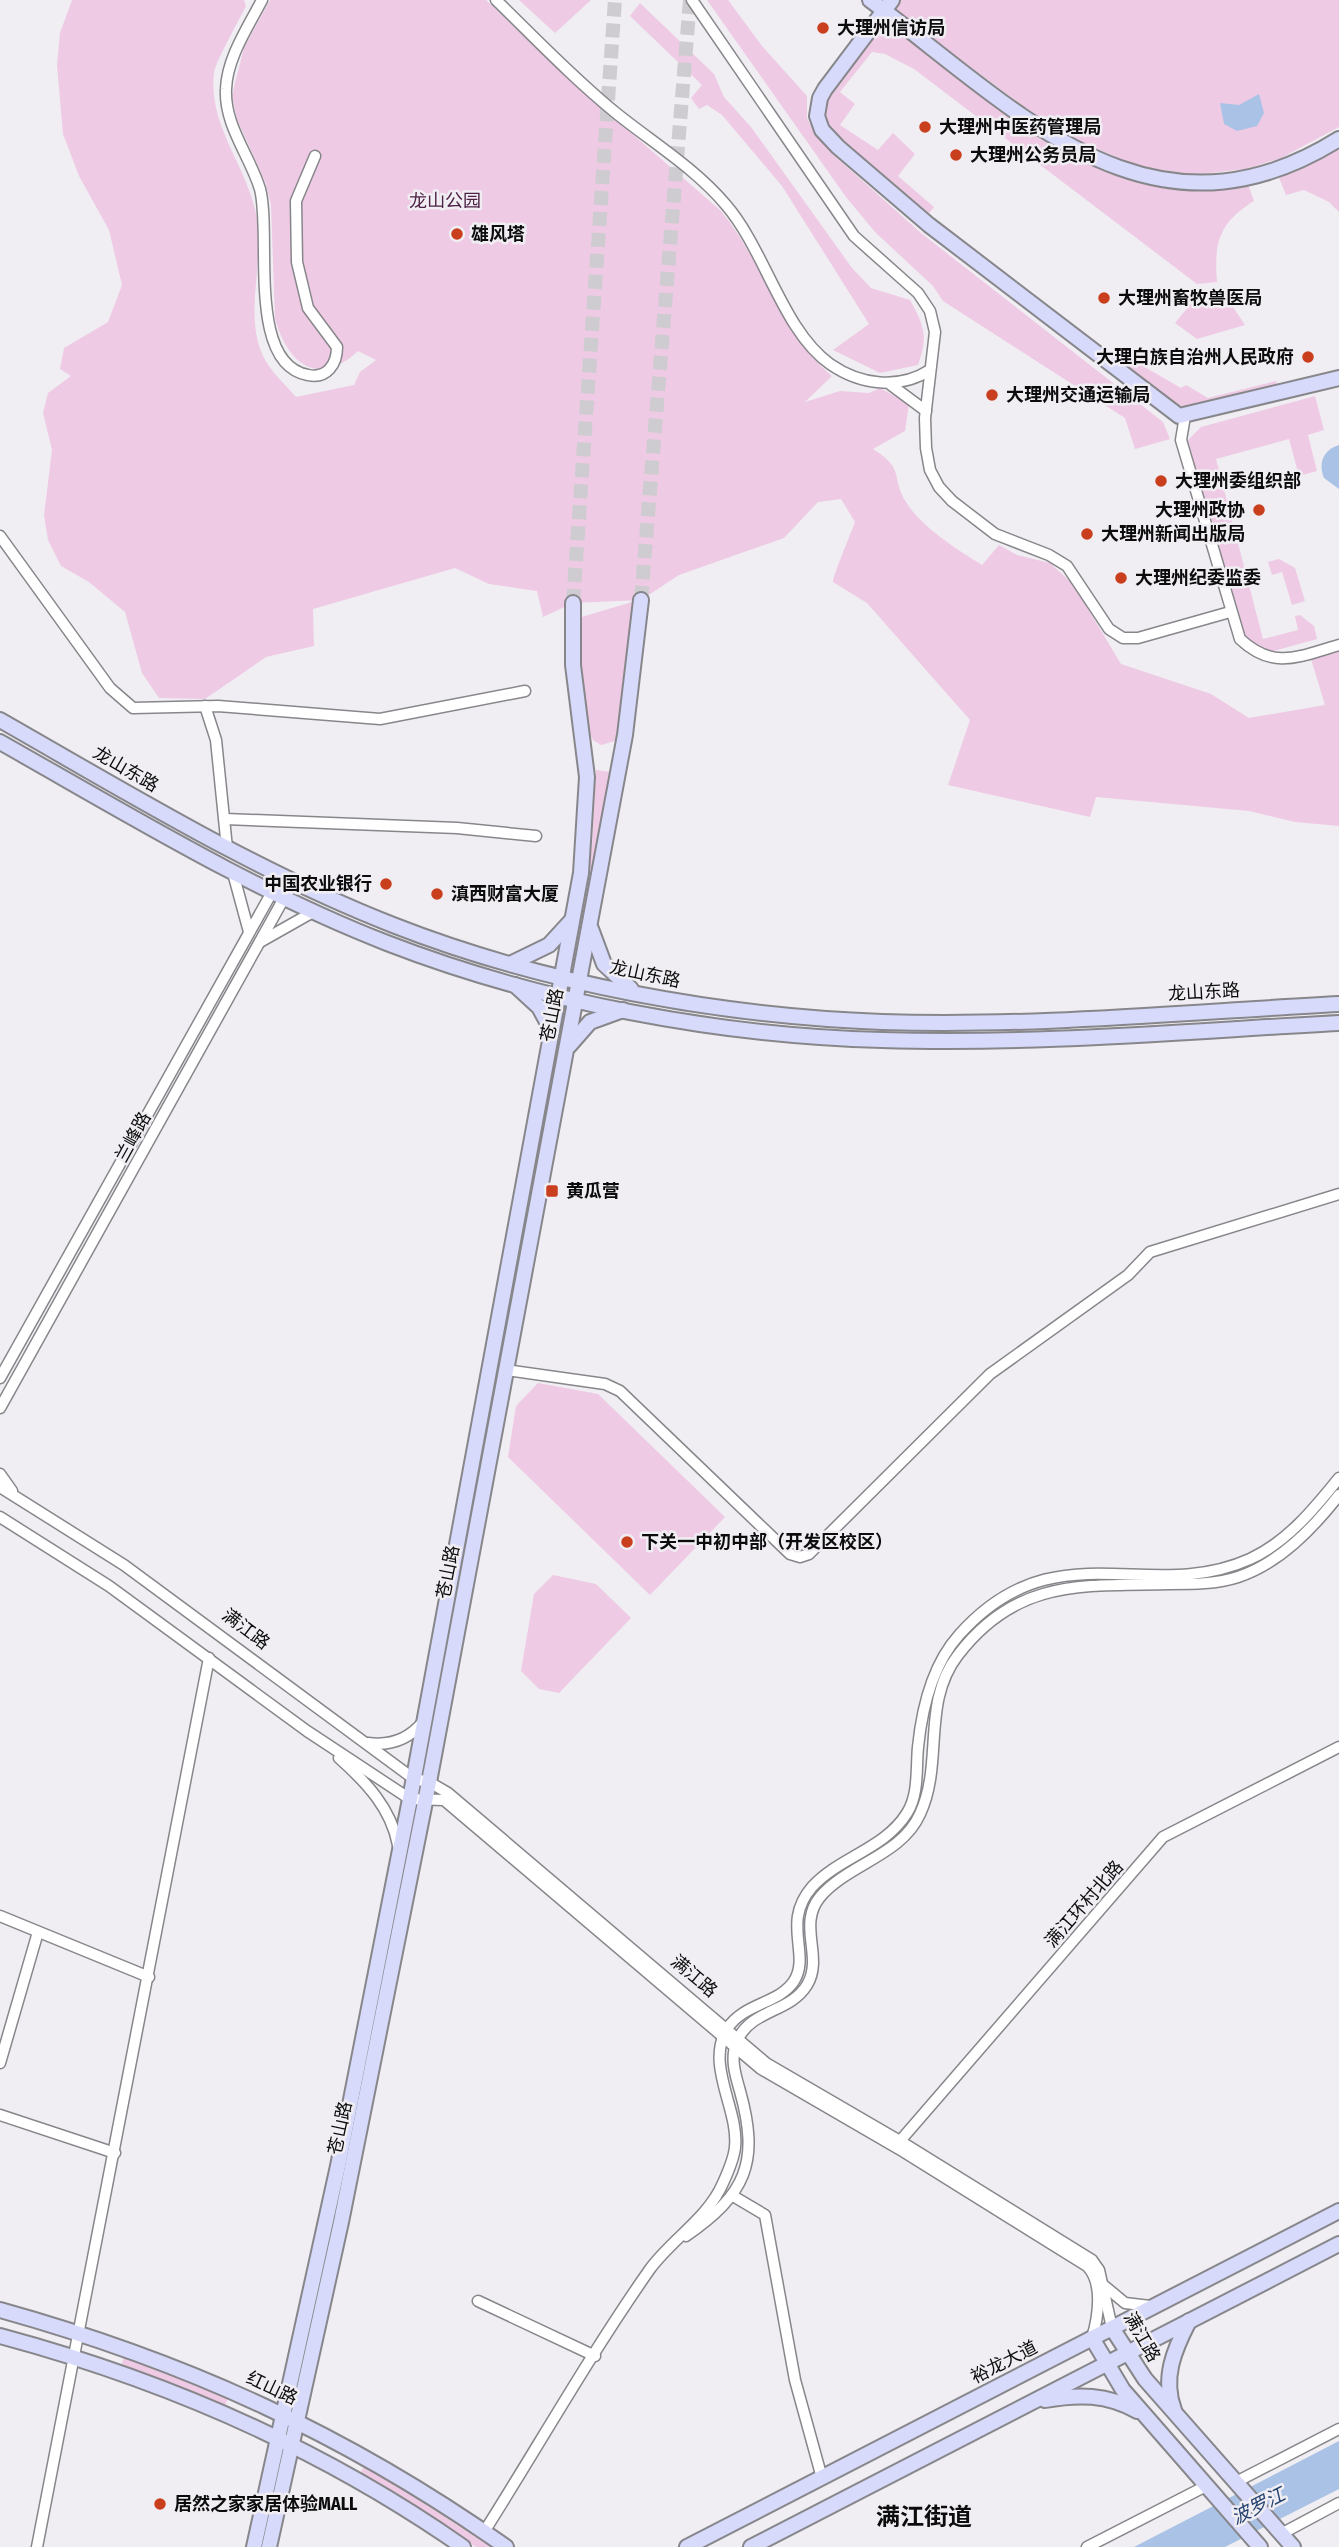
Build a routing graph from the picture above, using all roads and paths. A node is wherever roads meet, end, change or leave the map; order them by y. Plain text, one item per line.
1 (262, 0) edge
2 (496, 0) edge
3 (692, 0) edge
4 (870, 0) edge
5 (888, 5) edge
6 (1339, 139) edge
7 (315, 156) dead end
8 (930, 370) junction
9 (1339, 378) edge
10 (891, 385) junction
11 (926, 411) junction
12 (1185, 416) junction
13 (0, 536) edge
14 (641, 600) tunnel mouth
15 (573, 603) tunnel mouth
16 (1230, 612) junction
17 (1339, 645) edge
18 (524, 691) dead end
19 (205, 706) junction
20 (0, 720) edge
21 (0, 741) edge
22 (225, 819) junction
23 (536, 836) dead end
24 (227, 849) junction
25 (233, 873) junction
26 (287, 879) junction
27 (278, 896) junction
28 (313, 912) junction
29 (573, 917) junction
30 (590, 923) junction
31 (249, 932) junction
32 (259, 942) junction
33 (512, 963) junction
34 (562, 976) junction
35 (579, 979) junction
36 (511, 982) junction
37 (639, 993) junction
38 (559, 994) junction
39 (575, 998) junction
40 (1339, 1004) edge
41 (629, 1010) junction
42 (1339, 1023) edge
43 (552, 1031) junction
44 (564, 1056) junction
45 (1339, 1194) edge
46 (506, 1370) junction
47 (0, 1378) edge
48 (0, 1408) edge
49 (0, 1474) edge
50 (1339, 1478) edge
51 (0, 1487) edge
52 (1339, 1495) edge
53 (29, 1504) junction
54 (0, 1519) edge
55 (1030, 1583) junction
56 (1034, 1595) junction
57 (209, 1658) junction
58 (426, 1719) junction
59 (307, 1731) junction
60 (364, 1742) junction
61 (1339, 1747) edge
62 (917, 1757) junction
63 (930, 1758) junction
64 (414, 1779) junction
65 (429, 1782) junction
66 (418, 1801) junction
67 (399, 1855) junction
68 (0, 1916) edge
69 (38, 1932) junction
70 (149, 1977) junction
71 (725, 2032) junction
72 (737, 2043) junction
73 (0, 2063) edge
74 (745, 2110) junction
75 (0, 2115) edge
76 (730, 2115) junction
77 (900, 2141) junction
78 (115, 2153) junction
79 (733, 2196) junction
80 (1339, 2211) edge
81 (1339, 2244) edge
82 (671, 2247) junction
83 (1102, 2284) junction
84 (478, 2301) dead end
85 (1161, 2303) junction
86 (0, 2310) edge
87 (1189, 2321) junction
88 (1112, 2328) junction
89 (80, 2334) junction
90 (0, 2336) edge
91 (1092, 2338) junction
92 (1128, 2353) junction
93 (595, 2356) junction
94 (75, 2358) junction
95 (1107, 2364) junction
96 (1030, 2403) junction
97 (284, 2414) junction
98 (1176, 2414) junction
99 (1146, 2417) junction
100 (298, 2421) junction
101 (1339, 2429) edge
102 (279, 2439) junction
103 (293, 2446) junction
104 (822, 2478) junction
105 (1238, 2484) junction
106 (1206, 2486) junction
107 (1339, 2504) edge
108 (1278, 2530) junction
109 (484, 2532) junction
110 (1256, 2542) edge
111 (37, 2547) edge
112 (254, 2547) edge
113 (269, 2547) edge
114 (463, 2547) edge
115 (506, 2547) edge
116 (687, 2547) edge
117 (751, 2547) edge
118 (1087, 2547) edge
119 (1293, 2547) edge

1 - 7 street
2 - 10 street
3 - 8 street
4 - 5 main road
5 - 6 main road
5 - 12 main road
8 - 10 street
8 - 11 street
9 - 12 main road
10 - 11 street
11 - 16 street
12 - 16 street
13 - 19 street
14 - 30 main road, 苍山路
15 - 29 main road, 苍山路
16 - 17 street
18 - 19 street
19 - 22 street
20 - 24 main road, 龙山东路
21 - 25 main road
22 - 23 street
22 - 24 street
24 - 26 main road, 龙山东路
25 - 27 main road
25 - 31 street
26 - 27 street, 兰峰路
26 - 33 main road, 龙山东路
27 - 28 main road
27 - 31 street, 兰峰路
27 - 32 street, 兰峰路
28 - 32 street
28 - 36 main road
29 - 33 main road
29 - 34 main road, 苍山路
30 - 35 main road, 苍山路
30 - 37 main road
31 - 47 street, 兰峰路
32 - 48 street, 兰峰路
33 - 34 main road, 龙山东路
34 - 35 main road, 龙山东路
34 - 38 main road, 苍山路
35 - 37 main road, 龙山东路
35 - 39 main road, 苍山路
36 - 38 main road
36 - 43 main road
37 - 40 main road, 龙山东路
38 - 39 main road
38 - 43 main road, 苍山路
39 - 41 main road
39 - 44 main road, 苍山路
41 - 42 main road
41 - 44 main road
43 - 58 main road, 苍山路
44 - 46 main road, 苍山路
45 - 46 street
46 - 65 main road, 苍山路
49 - 53 street
50 - 55 street
51 - 53 street, 满江路
52 - 56 street
53 - 60 street, 满江路
54 - 57 street, 满江路
55 - 56 street
55 - 62 street
56 - 63 street
57 - 59 street, 满江路
57 - 70 street
58 - 60 street
58 - 64 main road, 苍山路
59 - 66 street, 满江路
59 - 67 street
60 - 64 street, 满江路
61 - 77 street, 满江环村北路
62 - 63 street
62 - 71 street
63 - 72 street
64 - 65 street, 满江路
64 - 66 main road, 苍山路
65 - 66 main road, 苍山路
65 - 71 street, 满江路
66 - 67 main road, 苍山路
66 - 71 street, 满江路
66 - 100 main road, 苍山路
67 - 97 main road, 苍山路
68 - 69 street
69 - 70 street
69 - 73 street
70 - 78 street
71 - 72 street, 满江路
71 - 76 street
72 - 74 street
72 - 77 street, 满江路
72 - 91 street, 满江路
74 - 76 street
74 - 79 street
75 - 78 street
76 - 82 street
77 - 83 street, 满江路
78 - 89 street
79 - 82 street
79 - 104 street
80 - 85 main road, 裕龙大道
81 - 87 main road
82 - 93 street
83 - 85 street
83 - 88 street, 满江路
84 - 93 street
85 - 88 main road, 裕龙大道
86 - 89 main road, 红山路
87 - 92 main road
87 - 98 main road
88 - 91 main road, 裕龙大道
88 - 92 main road, 满江路
89 - 94 street
89 - 97 main road, 红山路
90 - 94 main road
91 - 95 main road
91 - 104 main road, 裕龙大道
92 - 95 main road
92 - 98 main road, 满江路
93 - 109 street
94 - 102 main road
94 - 111 street
95 - 96 main road
95 - 99 main road
96 - 99 main road
96 - 117 main road
97 - 100 main road, 红山路
97 - 102 main road, 苍山路
98 - 105 main road, 满江路
99 - 106 main road
100 - 103 main road, 苍山路
100 - 109 main road, 红山路
101 - 105 street
102 - 103 main road
102 - 112 main road, 苍山路
103 - 113 main road, 苍山路
103 - 114 main road
104 - 116 main road, 裕龙大道
105 - 108 main road, 满江路
106 - 110 main road
106 - 118 street
107 - 108 street
108 - 119 main road, 满江路
109 - 115 main road, 红山路

